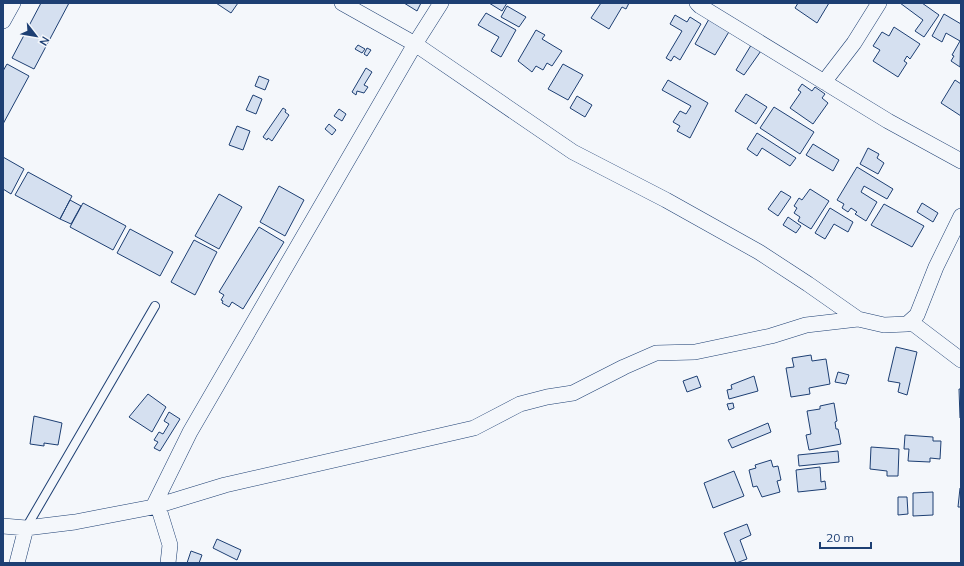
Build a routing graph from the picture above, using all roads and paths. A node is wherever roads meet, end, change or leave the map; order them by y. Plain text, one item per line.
1 (13, 3) edge
2 (342, 3) edge
3 (441, 3) edge
4 (697, 3) edge
5 (879, 3) edge
6 (3, 21) edge
7 (415, 44) junction
8 (824, 82) junction
9 (961, 161) edge
10 (961, 216) edge
11 (155, 306) dead end
12 (858, 319) junction
13 (911, 322) junction
14 (961, 360) edge
15 (153, 506) junction
16 (3, 526) edge
17 (26, 528) junction
18 (17, 563) edge
19 (168, 563) edge

1 - 6 street
2 - 7 street
3 - 7 street
4 - 8 street
5 - 8 street
7 - 12 street
7 - 15 street
8 - 9 street
10 - 13 street
11 - 17 lane
12 - 13 street
12 - 15 street
13 - 14 street
15 - 17 street
15 - 19 street
16 - 17 street
17 - 18 street

